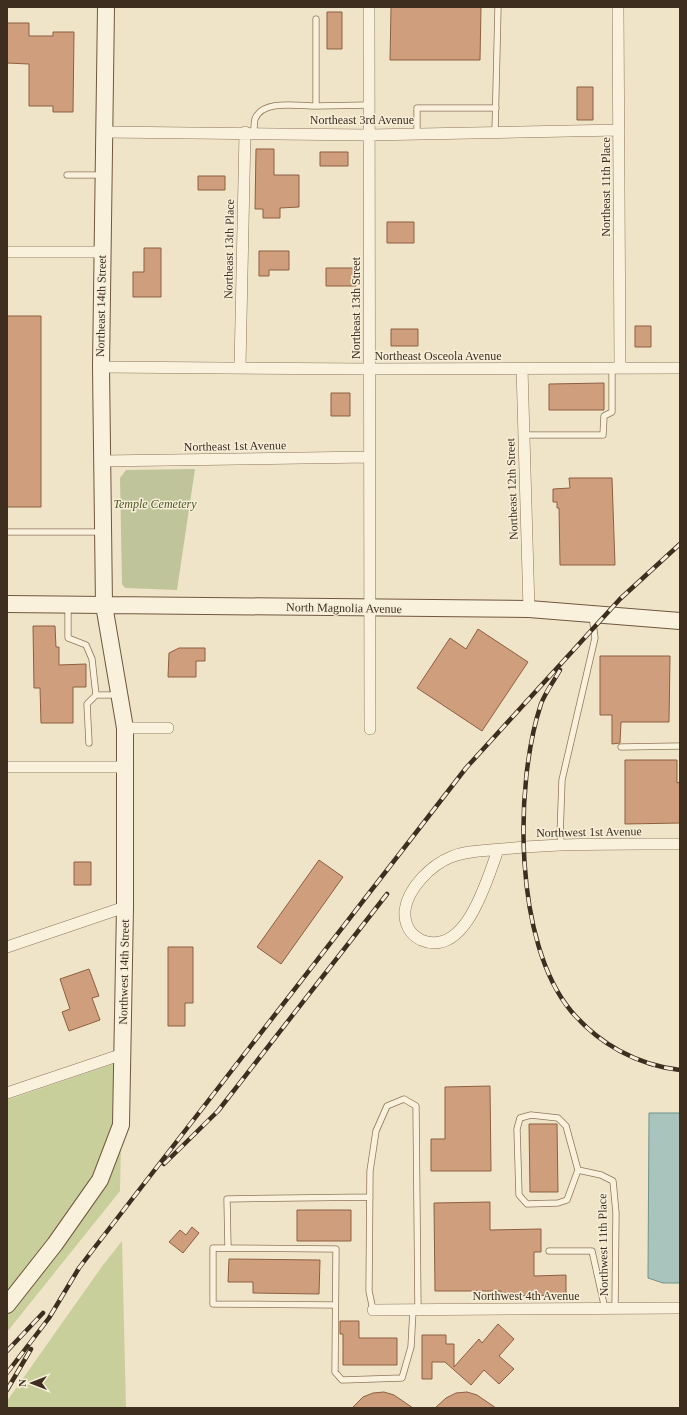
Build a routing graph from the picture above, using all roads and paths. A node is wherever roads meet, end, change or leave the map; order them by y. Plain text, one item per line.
1 (106, 7) edge
2 (369, 7) edge
3 (498, 7) edge
4 (618, 7) edge
5 (316, 19) dead end
6 (369, 105) junction
7 (316, 106) junction
8 (496, 108) junction
9 (619, 130) junction
10 (105, 132) junction
11 (249, 132) junction
12 (495, 132) junction
13 (369, 134) junction
14 (418, 134) junction
15 (67, 175) dead end
16 (104, 175) junction
17 (7, 252) edge
18 (102, 252) junction
19 (101, 367) junction
20 (240, 367) junction
21 (522, 368) junction
22 (616, 368) junction
23 (680, 368) edge
24 (370, 369) junction
25 (524, 435) junction
26 (369, 457) junction
27 (102, 461) junction
28 (7, 532) edge
29 (103, 532) junction
30 (7, 604) edge
31 (68, 605) junction
32 (104, 606) junction
33 (370, 608) junction
34 (528, 609) junction
35 (592, 615) junction
36 (680, 621) edge
37 (119, 694) junction
38 (96, 695) junction
39 (125, 728) junction
40 (168, 728) dead end
41 (370, 729) dead end
42 (89, 743) dead end
43 (680, 746) edge
44 (621, 747) dead end
45 (7, 767) edge
46 (125, 767) junction
47 (680, 844) edge
48 (562, 846) junction
49 (498, 850) junction
50 (125, 907) junction
51 (7, 947) edge
52 (123, 1054) junction
53 (7, 1093) edge
54 (578, 1170) junction
55 (370, 1197) junction
56 (228, 1248) junction
57 (549, 1251) dead end
58 (7, 1305) edge
59 (334, 1305) junction
60 (680, 1308) edge
61 (610, 1309) junction
62 (373, 1310) joint
63 (416, 1310) junction

1 - 10 street, Northeast 14th Street
2 - 6 street, Northeast 13th Street
3 - 8 lane
4 - 9 street, Northeast 11th Place
5 - 7 lane
6 - 7 lane
6 - 13 street, Northeast 13th Street
7 - 11 lane
8 - 12 lane
8 - 14 lane
9 - 12 street, Northeast 3rd Avenue
9 - 22 street, Northeast 11th Place
10 - 11 street, Northeast 3rd Avenue
10 - 16 street, Northeast 14th Street
11 - 13 street, Northeast 3rd Avenue
11 - 20 street, Northeast 13th Place
12 - 14 street, Northeast 3rd Avenue
13 - 14 street, Northeast 3rd Avenue
13 - 24 street, Northeast 13th Street
15 - 16 lane
16 - 18 street, Northeast 14th Street
17 - 18 street
18 - 19 street, Northeast 14th Street
19 - 20 street, Northeast Osceola Avenue
19 - 27 street, Northeast 14th Street
20 - 24 street, Northeast Osceola Avenue
21 - 22 street, Northeast Osceola Avenue
21 - 24 street, Northeast Osceola Avenue
21 - 25 street, Northeast 12th Street
22 - 23 street, Northeast Osceola Avenue
22 - 25 lane
24 - 26 street, Northeast 13th Street
25 - 34 street, Northeast 12th Street
26 - 27 street, Northeast 1st Avenue
26 - 33 street, Northeast 13th Street
27 - 29 street, Northeast 14th Street
28 - 29 lane
29 - 32 street, Northeast 14th Street
30 - 31 street, North Magnolia Avenue
31 - 32 street, North Magnolia Avenue
31 - 38 lane
32 - 33 street, North Magnolia Avenue
32 - 37 street, Northwest 14th Street
33 - 34 street, North Magnolia Avenue
33 - 41 street, Northeast 13th Street
34 - 35 street, North Magnolia Avenue
35 - 36 street, North Magnolia Avenue
35 - 48 lane
37 - 38 lane
37 - 39 street, Northwest 14th Street
38 - 42 lane
39 - 40 street
39 - 46 street, Northwest 14th Street
43 - 44 lane
45 - 46 street
46 - 50 street, Northwest 14th Street
47 - 48 street, Northwest 1st Avenue
48 - 49 street, Northwest 1st Avenue
49 - 49 street, Northwest 1st Avenue
50 - 51 street
50 - 52 street, Northwest 14th Street
52 - 53 street
52 - 58 street, Northwest 14th Street
54 - 54 lane
54 - 61 lane, Northwest 11th Place
55 - 56 lane
55 - 62 lane
55 - 63 lane
56 - 59 lane
56 - 59 lane
57 - 61 lane
59 - 63 lane
60 - 61 street, Northwest 4th Avenue
61 - 63 street, Northwest 4th Avenue
62 - 63 street, Northwest 4th Avenue

